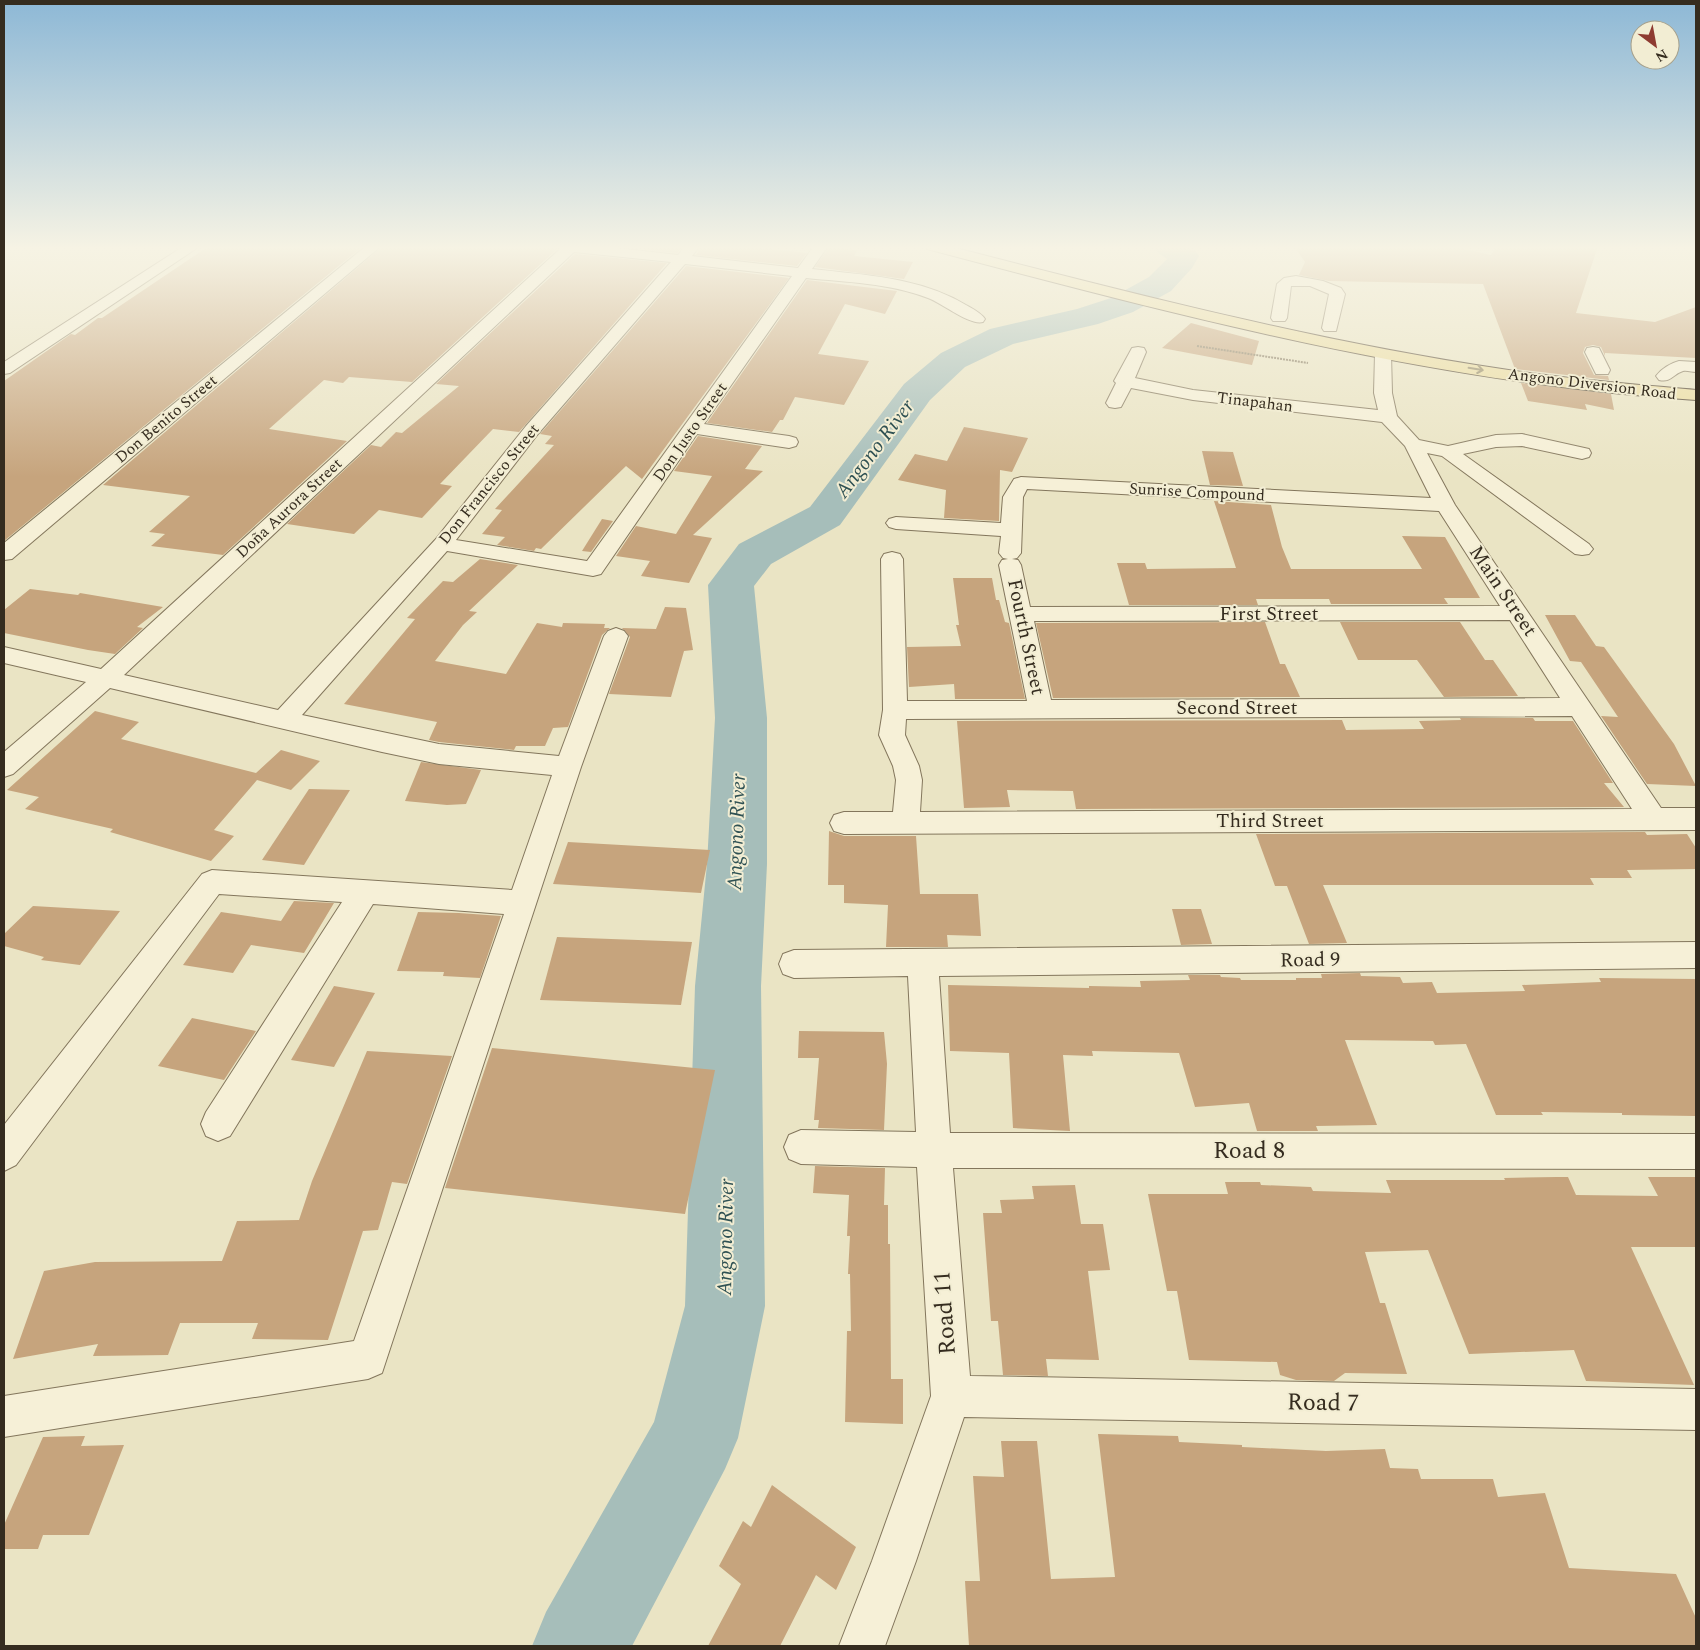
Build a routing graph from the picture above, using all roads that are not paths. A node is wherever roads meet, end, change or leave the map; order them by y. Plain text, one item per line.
1 (74, 323) edge
2 (282, 323) edge
3 (486, 323) edge
4 (625, 323) edge
5 (766, 323) edge
6 (1234, 323) edge
7 (1304, 323) edge
8 (1331, 323) edge
9 (1330, 328) junction
10 (1384, 346) junction
11 (1455, 350) dead end
12 (1138, 352) dead end
13 (1593, 352) dead end
14 (1518, 360) dead end
15 (1696, 367) edge
16 (4, 368) edge
17 (1595, 369) junction
18 (1646, 374) dead end
19 (1665, 376) junction
20 (1696, 378) edge
21 (1123, 381) junction
22 (1611, 388) junction
23 (1696, 395) edge
24 (1115, 403) dead end
25 (1388, 417) junction
26 (692, 428) junction
27 (789, 442) dead end
28 (1413, 444) junction
29 (1448, 452) junction
30 (1582, 453) dead end
31 (1445, 504) junction
32 (896, 523) dead end
33 (1011, 530) junction
34 (442, 544) junction
35 (1582, 550) dead end
36 (4, 554) edge
37 (892, 559) dead end
38 (1010, 559) joint
39 (1518, 613) junction
40 (1021, 614) junction
41 (616, 636) dead end
42 (4, 655) edge
43 (106, 678) junction
44 (1579, 707) junction
45 (1041, 709) junction
46 (895, 710) junction
47 (283, 721) junction
48 (4, 767) edge
49 (568, 767) junction
50 (1652, 819) junction
51 (1696, 819) edge
52 (906, 822) junction
53 (844, 823) dead end
54 (365, 890) junction
55 (521, 903) junction
56 (1696, 955) edge
57 (794, 964) dead end
58 (924, 964) junction
59 (218, 1124) dead end
60 (801, 1147) dead end
61 (934, 1150) junction
62 (1696, 1151) edge
63 (4, 1153) edge
64 (951, 1396) junction
65 (1696, 1410) edge
66 (4, 1417) edge
67 (862, 1646) edge

1 - 16 street
2 - 36 street, Don Benito Street
3 - 43 street, Doña Aurora Street
4 - 34 street, Don Francisco Street
5 - 26 street, Don Justo Street
6 - 10 main road, Angono Diversion Road
7 - 9 main road, Angono Diversion Road
8 - 9 street
9 - 10 main road, Angono Diversion Road
10 - 11 main road, Angono Diversion Road
10 -> 22 main road, Angono Diversion Road
10 - 25 street
12 - 21 street
13 - 17 street
14 - 17 main road, Angono Diversion Road
15 - 19 street
17 - 22 main road
18 - 19 main road, Angono Diversion Road
19 - 20 main road, Angono Diversion Road
21 - 24 street
21 - 25 street, Tinapahan
22 - 23 main road, Angono Diversion Road
25 - 28 street, Main Street
26 - 27 street
26 - 34 street, Don Justo Street
28 - 29 street
28 - 31 street, Main Street
29 - 30 street
29 - 35 street
31 - 33 street, Sunrise Compound
31 - 39 street, Main Street
32 - 33 street
33 - 38 street, Sunrise Compound
34 - 47 street, Don Francisco Street
37 - 46 street
38 - 40 street, Fourth Street
39 - 40 street, First Street
39 - 44 street, Main Street
40 - 45 street, Fourth Street
41 - 49 street
42 - 43 street
43 - 47 street
43 - 48 street, Doña Aurora Street
44 - 45 street, Second Street
44 - 50 street, Main Street
45 - 46 street, Second Street
46 - 52 street
47 - 49 street
49 - 55 street
50 - 51 street, Third Street
50 - 52 street, Third Street
52 - 53 street, Third Street
54 - 55 street
54 - 59 street
54 - 63 street
55 - 66 street
56 - 58 street, Road 9
57 - 58 street, Road 9
58 - 61 street, Road 11
60 - 61 street, Road 8
61 - 62 street, Road 8
61 - 64 street, Road 11
64 - 65 street, Road 7
64 - 67 street, Road 11

